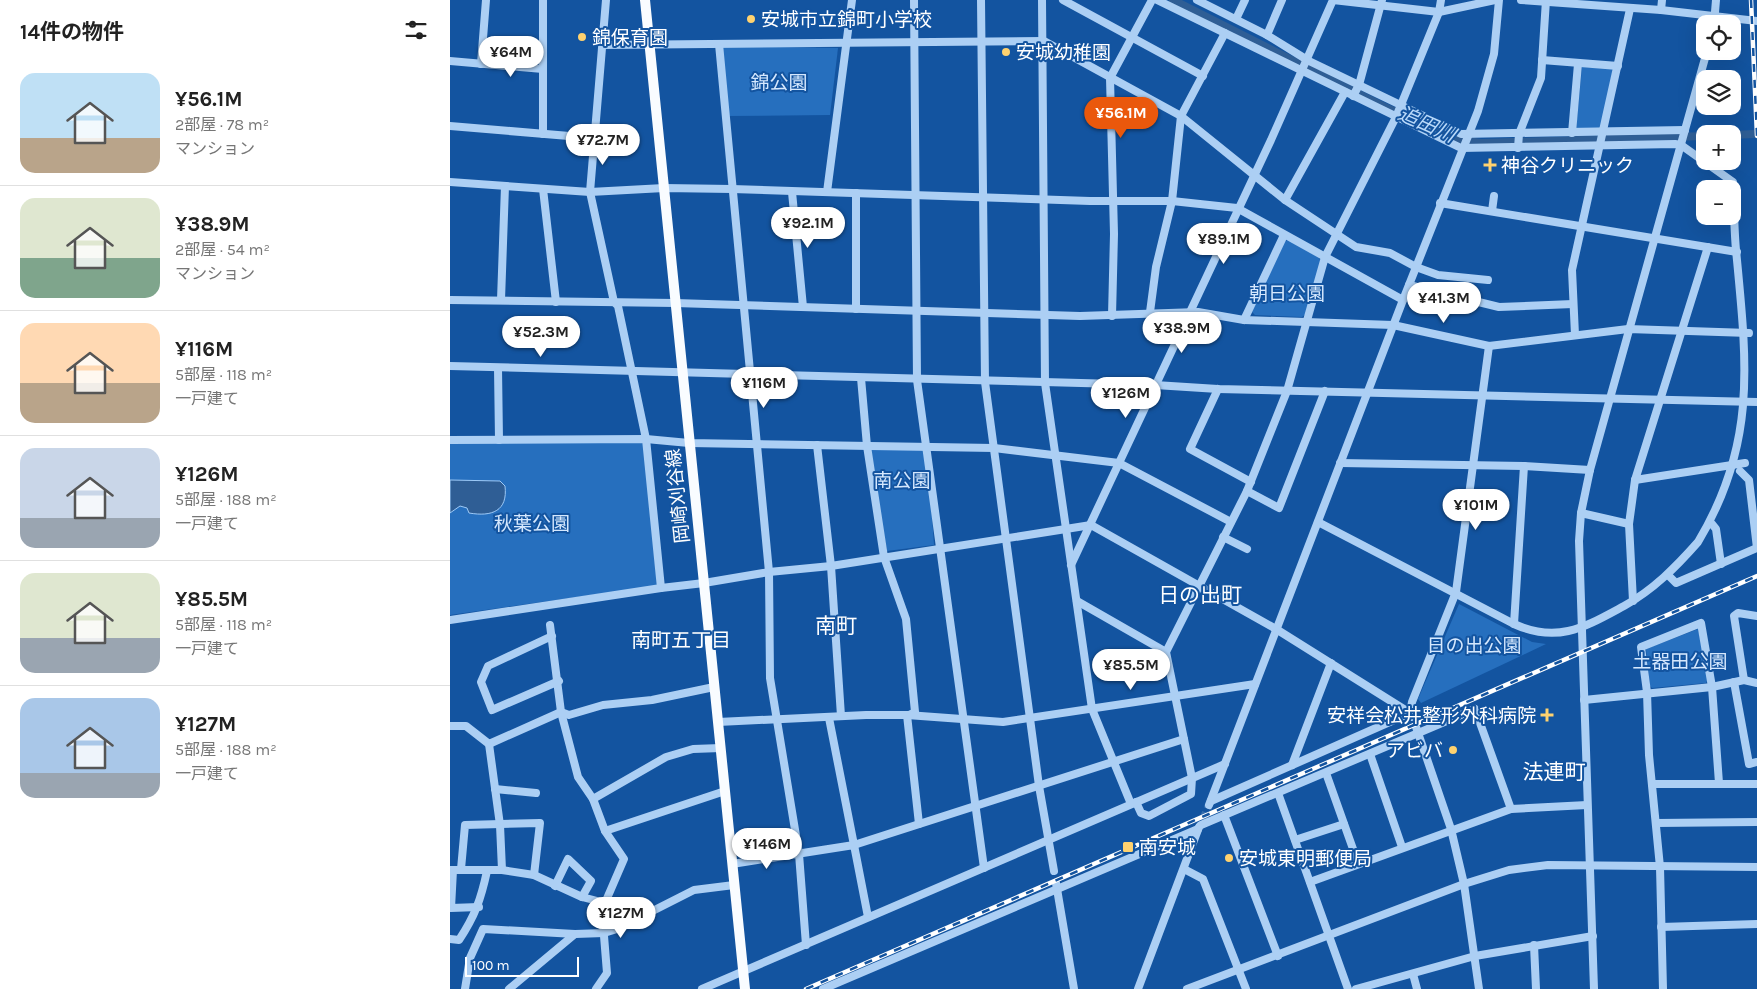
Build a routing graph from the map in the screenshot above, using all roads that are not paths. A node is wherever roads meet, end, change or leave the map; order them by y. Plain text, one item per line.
1 (486, 0) edge
2 (543, 0) edge
3 (606, 0) edge
4 (645, 0) edge
5 (852, 0) edge
6 (914, 0) edge
7 (980, 0) edge
8 (1042, 0) edge
9 (1063, 0) edge
10 (1152, 0) edge
11 (1157, 0) edge
12 (1244, 0) edge
13 (1282, 0) edge
14 (1333, 0) edge
15 (1441, 0) edge
16 (1495, 0) edge
17 (1499, 0) edge
18 (1521, 0) edge
19 (1662, 0) edge
20 (1716, 0) edge
21 (1202, 1) edge
22 (1546, 1) edge
23 (1381, 3) edge
24 (1598, 3) edge
25 (1630, 9) junction
26 (1661, 10) junction
27 (1439, 12) junction
28 (1715, 15) edge
29 (1696, 16) edge
30 (1236, 20) junction
31 (1741, 21) edge
32 (1757, 21) edge
33 (1225, 33) junction
34 (1267, 35) junction
35 (1132, 37) junction
36 (981, 41) junction
37 (1044, 41) junction
38 (914, 42) junction
39 (649, 43) junction
40 (719, 44) junction
41 (845, 44) junction
42 (602, 45) junction
43 (1306, 58) junction
44 (1542, 60) junction
45 (1705, 60) edge
46 (450, 61) edge
47 (481, 64) junction
48 (1578, 64) junction
49 (1618, 66) junction
50 (543, 69) junction
51 (1300, 71) junction
52 (1202, 76) junction
53 (1110, 78) junction
54 (1358, 84) junction
55 (1344, 92) junction
56 (1353, 96) junction
57 (1401, 105) junction
58 (1181, 116) junction
59 (1396, 117) junction
60 (450, 126) edge
61 (1686, 130) junction
62 (1604, 132) junction
63 (1572, 133) junction
64 (543, 134) junction
65 (1519, 134) junction
66 (1468, 135) junction
67 (593, 138) junction
68 (1680, 145) junction
69 (1600, 146) junction
70 (1461, 148) junction
71 (1518, 148) junction
72 (1254, 174) junction
73 (450, 182) edge
74 (505, 186) junction
75 (664, 188) junction
76 (543, 189) junction
77 (732, 189) junction
78 (590, 192) junction
79 (792, 192) junction
80 (827, 192) junction
81 (856, 193) junction
82 (916, 194) junction
83 (984, 196) junction
84 (1494, 196) dead end
85 (1044, 198) junction
86 (1112, 200) junction
87 (1285, 200) junction
88 (1172, 201) junction
89 (1440, 203) junction
90 (1238, 208) junction
91 (1492, 211) junction
92 (1582, 227) junction
93 (1337, 234) junction
94 (1284, 235) junction
95 (1656, 238) junction
96 (1708, 247) junction
97 (1736, 252) junction
98 (1325, 257) junction
99 (1416, 267) junction
100 (1488, 280) dead end
101 (1409, 285) junction
102 (450, 300) edge
103 (501, 300) junction
104 (1402, 300) junction
105 (556, 302) junction
106 (614, 302) junction
107 (675, 303) junction
108 (1573, 304) junction
109 (743, 305) junction
110 (803, 307) junction
111 (856, 309) junction
112 (917, 310) junction
113 (984, 312) junction
114 (1150, 312) junction
115 (1189, 312) junction
116 (1045, 315) junction
117 (1112, 316) junction
118 (1244, 320) junction
119 (1307, 322) junction
120 (1393, 325) junction
121 (1628, 329) junction
122 (1682, 330) junction
123 (1749, 333) junction
124 (1575, 335) junction
125 (1489, 346) junction
126 (450, 366) edge
127 (498, 368) junction
128 (632, 372) junction
129 (682, 373) junction
130 (750, 376) junction
131 (861, 378) junction
132 (917, 380) junction
133 (985, 382) junction
134 (1753, 382) dead end
135 (1046, 383) junction
136 (1155, 385) junction
137 (1218, 389) junction
138 (1287, 391) junction
139 (1325, 391) junction
140 (1753, 392) dead end
141 (1367, 394) junction
142 (1483, 396) junction
143 (1610, 399) junction
144 (1660, 400) junction
145 (1755, 404) edge
146 (646, 439) junction
147 (450, 440) edge
148 (499, 440) junction
149 (689, 443) junction
150 (756, 444) junction
151 (817, 445) junction
152 (867, 446) junction
153 (927, 447) junction
154 (994, 448) junction
155 (1747, 454) dead end
156 (1057, 456) junction
157 (1119, 463) junction
158 (1340, 463) junction
159 (1744, 463) junction
160 (1473, 466) junction
161 (1524, 466) junction
162 (1590, 470) junction
163 (1740, 471) junction
164 (1635, 480) junction
165 (1251, 482) junction
166 (1247, 492) junction
167 (1581, 513) junction
168 (1230, 522) junction
169 (1318, 522) junction
170 (1629, 524) junction
171 (1712, 524) junction
172 (1091, 525) junction
173 (1066, 528) junction
174 (1223, 537) junction
175 (1006, 538) junction
176 (940, 548) junction
177 (1247, 549) dead end
178 (884, 557) junction
179 (1722, 564) junction
180 (1071, 565) junction
181 (831, 566) junction
182 (769, 572) junction
183 (1668, 575) junction
184 (704, 583) junction
185 (1200, 586) junction
186 (661, 588) junction
187 (1456, 592) junction
188 (1633, 601) junction
189 (1077, 602) junction
190 (1757, 616) edge
191 (450, 620) edge
192 (1514, 624) junction
193 (550, 625) dead end
194 (1276, 629) junction
195 (1581, 629) junction
196 (552, 636) junction
197 (1166, 652) junction
198 (1331, 663) junction
199 (1744, 680) junction
200 (559, 681) junction
201 (1734, 682) junction
202 (1757, 683) edge
203 (1254, 684) junction
204 (1712, 686) junction
205 (714, 687) junction
206 (1647, 692) junction
207 (1174, 696) junction
208 (1584, 700) junction
209 (1092, 709) junction
210 (561, 712) junction
211 (907, 715) junction
212 (1410, 715) junction
213 (841, 716) junction
214 (829, 718) junction
215 (1031, 718) junction
216 (776, 720) junction
217 (964, 721) junction
218 (718, 722) junction
219 (450, 726) edge
220 (1417, 730) junction
221 (1184, 739) junction
222 (489, 744) junction
223 (722, 748) junction
224 (1370, 754) junction
225 (1114, 761) junction
226 (1757, 762) edge
227 (1225, 764) junction
228 (1292, 764) junction
229 (1326, 773) junction
230 (1192, 778) junction
231 (1719, 783) junction
232 (1652, 784) junction
233 (1757, 784) edge
234 (1039, 786) junction
235 (495, 788) junction
236 (725, 791) junction
237 (1278, 793) junction
238 (536, 794) dead end
239 (593, 799) junction
240 (1134, 803) junction
241 (977, 805) junction
242 (1587, 805) junction
243 (1510, 809) junction
244 (1224, 815) junction
245 (1757, 822) edge
246 (1656, 823) junction
247 (918, 824) junction
248 (1201, 824) junction
249 (1344, 824) junction
250 (500, 825) junction
251 (1451, 829) junction
252 (605, 831) junction
253 (1295, 840) junction
254 (1050, 841) junction
255 (854, 845) junction
256 (1402, 847) junction
257 (799, 854) junction
258 (1358, 863) junction
259 (732, 864) junction
260 (1589, 866) junction
261 (1757, 866) edge
262 (1660, 867) junction
263 (984, 868) junction
264 (1184, 869) junction
265 (454, 870) edge
266 (502, 870) junction
267 (487, 871) junction
268 (1054, 871) dead end
269 (534, 876) junction
270 (1310, 882) junction
271 (1464, 884) junction
272 (734, 885) junction
273 (555, 886) junction
274 (1057, 886) junction
275 (582, 897) junction
276 (605, 903) junction
277 (478, 907) junction
278 (868, 917) junction
279 (1757, 924) edge
280 (1661, 927) junction
281 (604, 933) junction
282 (575, 934) junction
283 (1593, 936) junction
284 (1328, 937) junction
285 (450, 939) edge
286 (806, 945) junction
287 (1534, 945) junction
288 (1278, 956) junction
289 (1474, 956) junction
290 (1240, 970) junction
291 (744, 971) junction
292 (1414, 974) junction
293 (465, 989) edge
294 (509, 989) edge
295 (596, 989) edge
296 (702, 989) edge
297 (745, 989) edge
298 (823, 989) edge
299 (1074, 989) edge
300 (1138, 989) edge
301 (1187, 989) edge
302 (1246, 989) edge
303 (1348, 989) edge
304 (1356, 989) edge
305 (1417, 989) edge
306 (1479, 989) edge
307 (1536, 989) edge
308 (1594, 989) edge
309 (1663, 989) edge

1 - 47 street
2 - 50 street
3 - 42 street
4 - 39 main road, 岡崎刈谷線
5 - 41 street
6 - 38 street
7 - 36 street
8 - 37 street
9 - 35 street
10 - 35 street
11 - 33 street
12 - 30 street
13 - 34 street
14 - 23 street
14 - 43 street
15 - 27 street
16 - 27 street
17 - 66 street
18 - 22 street
19 - 26 street
20 - 28 street
21 - 30 street
22 - 24 street
22 - 44 street
23 - 27 street
23 - 54 street
24 - 25 street
25 - 26 street
25 - 49 street
26 - 29 street
27 - 57 street
30 - 34 street
31 - 32 street
33 - 51 street
33 - 52 street
34 - 43 street
35 - 52 street
35 - 53 street
36 - 37 street
36 - 38 street
36 - 83 street
37 - 53 street
37 - 85 street
38 - 41 street
38 - 82 street
39 - 40 street
39 - 42 street
39 - 75 main road, 岡崎刈谷線
40 - 41 street
40 - 77 street
41 - 80 street
42 - 67 street
43 - 51 street
43 - 54 street
44 - 48 street
44 - 65 street
45 - 61 street
46 - 47 street
47 - 50 street
48 - 49 street
48 - 63 street
49 - 62 street
50 - 64 street
51 - 55 street
51 - 72 street
52 - 58 street
53 - 58 street
53 - 86 street
54 - 56 street
54 - 57 street
55 - 56 street
55 - 87 street
56 - 59 street
57 - 59 street
57 - 66 street
58 - 72 street
58 - 88 street
59 - 70 street
59 - 93 street
60 - 64 street
61 - 62 street
61 - 68 street
62 - 63 street
62 - 69 street
63 - 65 street
64 - 67 street
65 - 66 street
65 - 71 street
66 - 70 street
67 - 78 street
68 - 69 street
68 - 95 street
68 - 97 street
69 - 71 street
69 - 92 street
70 - 71 street
70 - 89 street
72 - 87 street
72 - 90 street
73 - 74 street
74 - 76 street
74 - 103 street
75 - 77 street
75 - 78 street
75 - 107 main road, 岡崎刈谷線
76 - 78 street
76 - 105 street
77 - 79 street
77 - 109 street
78 - 106 street
79 - 80 street
79 - 110 street
80 - 81 street
81 - 82 street
81 - 111 street
82 - 83 street
82 - 112 street
83 - 85 street
83 - 113 street
84 - 91 street
85 - 86 street
85 - 116 street
86 - 88 street
86 - 117 street
87 - 93 street
88 - 90 street
88 - 114 street
89 - 91 street
89 - 99 street
90 - 94 street
90 - 115 street
91 - 92 street
92 - 95 street
92 - 108 street
93 - 98 street
93 - 99 street
94 - 98 street
94 - 118 street
95 - 96 street
95 - 121 street
96 - 97 street
96 - 122 street
97 - 123 street
98 - 104 street
98 - 119 street
99 - 100 street
99 - 101 street
101 - 104 street
101 - 108 street
102 - 103 street
103 - 105 street
104 - 120 street
105 - 106 street
106 - 107 street
106 - 128 street
107 - 109 street
107 - 129 main road, 岡崎刈谷線
108 - 124 street
109 - 110 street
109 - 130 street
110 - 111 street
111 - 112 street
112 - 113 street
112 - 132 street
113 - 116 street
113 - 133 street
114 - 115 street
114 - 117 street
115 - 118 street
115 - 136 street
116 - 117 street
116 - 135 street
118 - 119 street
119 - 120 street
119 - 138 street
120 - 125 street
120 - 141 street
121 - 122 street
121 - 124 street
121 - 143 street
122 - 123 street
122 - 144 street
123 - 134 street
124 - 125 street
125 - 142 street
126 - 127 street
127 - 128 street
127 - 148 street
128 - 129 street
128 - 146 street
129 - 130 street
129 - 149 main road, 岡崎刈谷線
130 - 131 street
130 - 150 street
131 - 132 street
131 - 152 street
132 - 133 street
132 - 153 street
133 - 135 street
133 - 154 street
135 - 136 street
135 - 156 street
136 - 137 street
136 - 157 street
137 - 138 street
137 - 165 street
138 - 139 street
138 - 165 street
139 - 141 street
139 - 166 street
140 - 145 street
141 - 142 street
141 - 158 street
142 - 143 street
142 - 160 street
143 - 144 street
143 - 162 street
144 - 145 street
144 - 164 street
146 - 148 street
146 - 149 street
146 - 186 street
147 - 148 street
149 - 150 street
149 - 184 main road, 岡崎刈谷線
150 - 151 street
150 - 182 street
151 - 152 street
151 - 181 street
152 - 153 street
152 - 178 street
153 - 154 street
153 - 176 street
154 - 156 street
154 - 175 street
155 - 159 street
156 - 157 street
156 - 173 street
157 - 168 street
157 - 172 street
158 - 160 street
158 - 169 street
159 - 163 street
159 - 164 street
160 - 161 street
160 - 187 street
161 - 162 street
161 - 192 street
162 - 167 street
163 - 171 street
163 - 179 street
164 - 170 street
165 - 166 street
166 - 168 street
167 - 170 street
167 - 195 street
168 - 174 street
169 - 187 street
169 - 194 street
170 - 188 street
171 - 179 street
171 - 183 street
172 - 173 street
172 - 180 street
172 - 185 street
173 - 175 street
173 - 180 street
174 - 177 street
174 - 185 street
175 - 176 street
175 - 215 street
176 - 178 street
176 - 217 street
178 - 181 street
178 - 211 street
179 - 183 street
180 - 189 street
181 - 182 street
181 - 213 street
182 - 184 street
182 - 216 street
183 - 188 street
184 - 186 street
184 - 205 main road, 岡崎刈谷線
185 - 194 street
185 - 197 street
186 - 191 street
187 - 192 street
187 - 212 street
188 - 195 street
189 - 197 street
189 - 209 street
190 - 199 street
192 - 195 street
193 - 196 street
194 - 198 street
194 - 203 street
195 - 208 street
196 - 200 street
196 - 200 street
197 - 207 street
198 - 212 street
198 - 228 street
199 - 201 street
199 - 202 street
200 - 210 street
201 - 204 street
201 - 226 street
203 - 207 street
203 - 227 street
204 - 206 street
204 - 206 street
204 - 231 street
205 - 210 street
205 - 218 main road, 岡崎刈谷線
206 - 208 street
206 - 232 street
207 - 209 street
207 - 221 street
208 - 242 street
209 - 215 street
209 - 225 street
210 - 222 street
210 - 239 street
211 - 213 street
211 - 217 street
211 - 247 street
212 - 228 street
213 - 214 street
214 - 216 street
214 - 255 street
215 - 217 street
215 - 234 street
216 - 218 street
216 - 257 street
217 - 241 street
218 - 223 main road, 岡崎刈谷線
219 - 222 street
220 - 224 street
220 - 243 street
220 - 251 street
221 - 225 street
221 - 230 street
222 - 235 street
223 - 236 main road, 岡崎刈谷線
223 - 239 street
224 - 229 street
224 - 256 street
225 - 234 street
225 - 240 street
227 - 228 street
227 - 230 street
229 - 237 street
229 - 249 street
230 - 240 street
230 - 240 street
231 - 232 street
231 - 233 street
232 - 246 street
234 - 241 street
234 - 254 street
235 - 238 street
235 - 250 street
236 - 252 street
236 - 259 main road, 岡崎刈谷線
237 - 244 street
237 - 253 street
239 - 252 street
240 - 254 street
241 - 247 street
241 - 263 street
242 - 243 street
242 - 260 street
243 - 251 street
244 - 248 street
244 - 288 street
245 - 246 street
246 - 262 street
247 - 255 street
248 - 264 street
248 - 274 street
249 - 253 street
249 - 258 street
250 - 265 street
250 - 266 street
250 - 269 street
251 - 256 street
251 - 271 street
252 - 276 street
253 - 270 street
254 - 263 street
254 - 268 street
255 - 257 street
255 - 278 street
256 - 258 street
257 - 259 street
257 - 286 street
258 - 270 street
259 - 272 main road, 岡崎刈谷線
260 - 262 street
260 - 271 street
260 - 283 street
261 - 262 street
262 - 280 street
263 - 278 street
264 - 290 street
264 - 300 street
265 - 267 street
265 - 277 street
266 - 267 street
266 - 269 street
267 - 277 street
269 - 273 street
270 - 284 street
271 - 284 street
271 - 289 street
272 - 281 street
272 - 291 main road, 岡崎刈谷線
273 - 275 street
273 - 275 street
274 - 298 street
274 - 299 street
275 - 276 street
276 - 281 street
277 - 285 street
278 - 286 street
279 - 280 street
280 - 309 street
281 - 282 street
281 - 295 street
282 - 293 street
282 - 294 street
283 - 287 street
283 - 308 street
284 - 288 street
284 - 303 street
286 - 291 street
287 - 289 street
287 - 307 street
288 - 290 street
289 - 292 street
289 - 306 street
290 - 301 street
290 - 302 street
291 - 296 street
291 - 297 main road, 岡崎刈谷線
292 - 304 street
292 - 305 street

